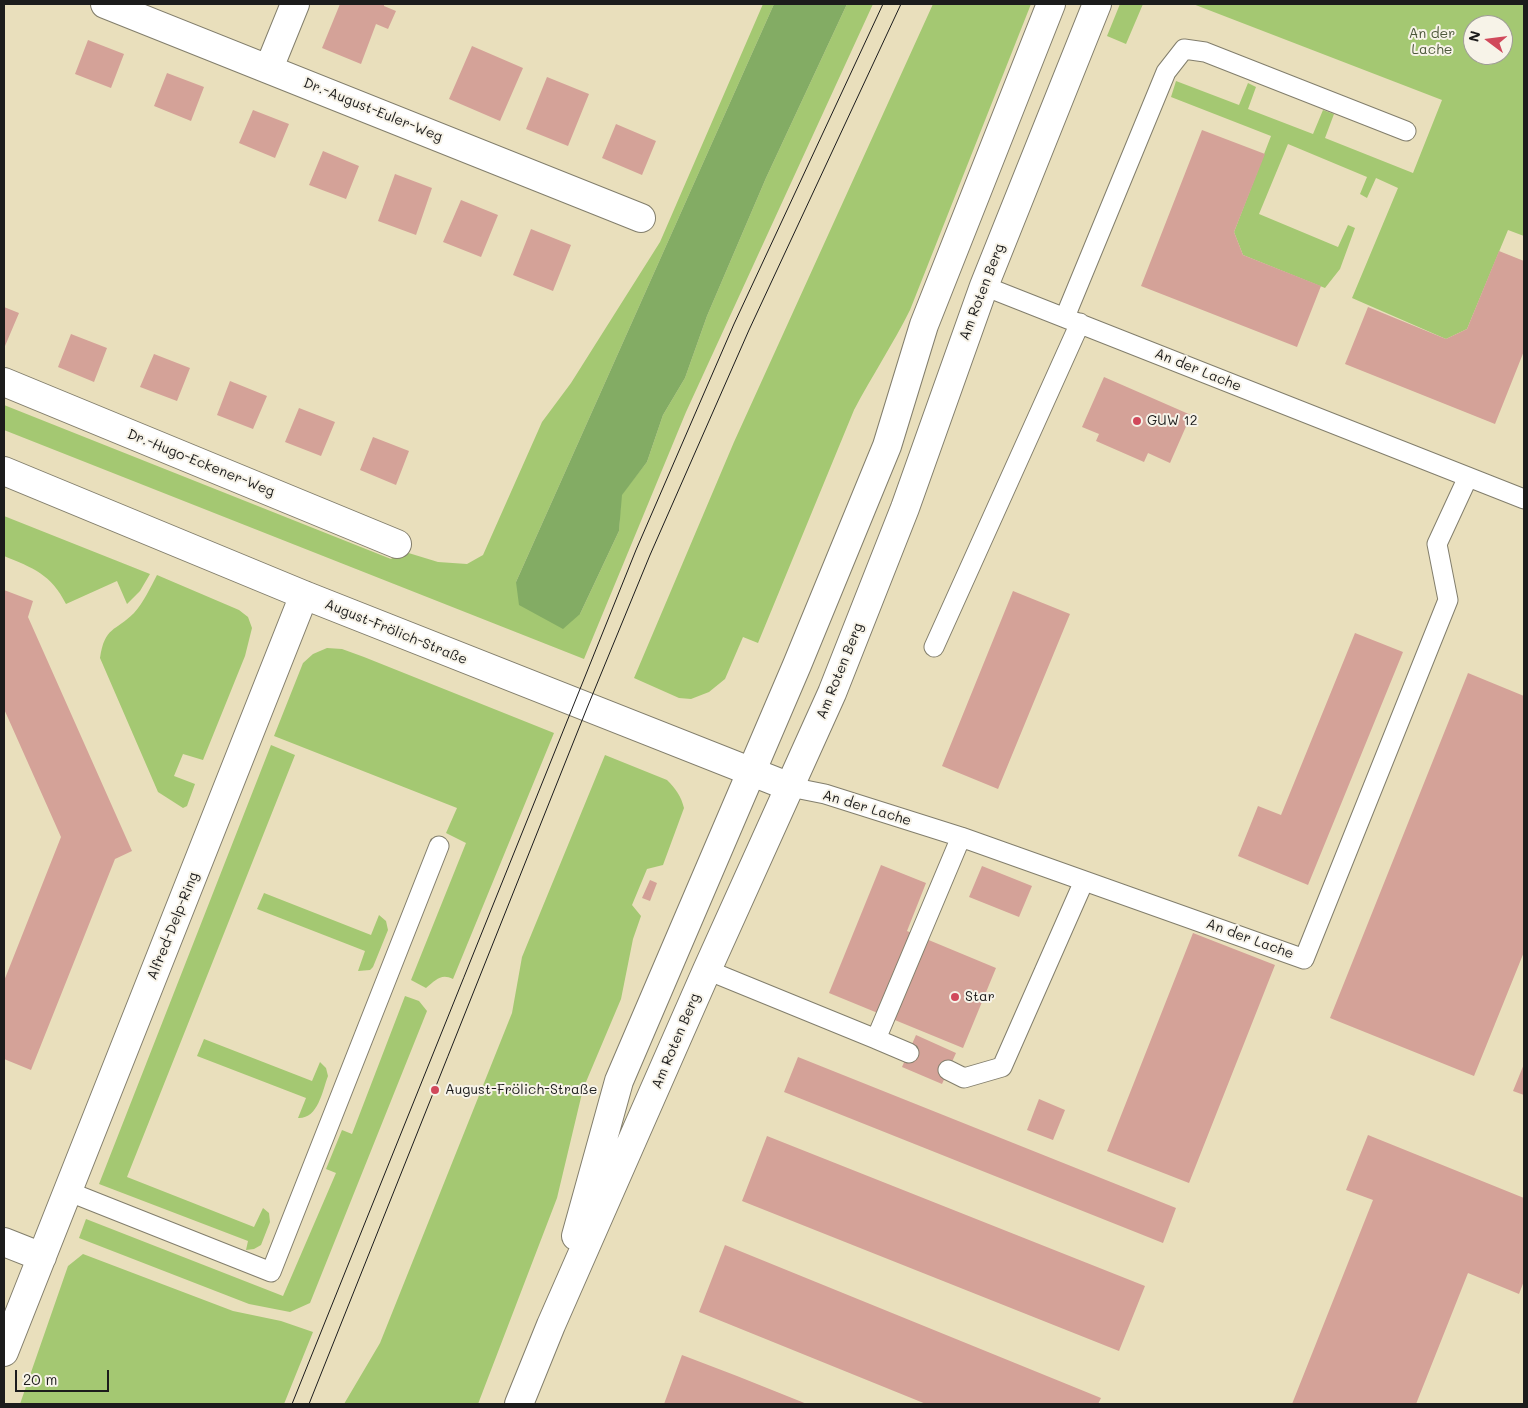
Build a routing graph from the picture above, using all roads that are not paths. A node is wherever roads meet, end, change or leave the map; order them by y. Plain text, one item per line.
1 (105, 4) edge
2 (295, 4) edge
3 (1051, 4) edge
4 (1097, 4) edge
5 (269, 68) junction
6 (1406, 130) dead end
7 (641, 218) dead end
8 (984, 286) junction
9 (1073, 320) junction
10 (4, 382) edge
11 (4, 471) edge
12 (1468, 477) junction
13 (1524, 499) edge
14 (397, 544) dead end
15 (304, 596) junction
16 (934, 647) dead end
17 (750, 772) junction
18 (790, 787) junction
19 (961, 837) junction
20 (439, 846) dead end
21 (1084, 881) junction
22 (707, 970) junction
23 (876, 1039) junction
24 (909, 1053) dead end
25 (948, 1070) dead end
26 (67, 1191) junction
27 (4, 1242) edge
28 (42, 1257) junction
29 (551, 1324) junction
30 (4, 1352) edge
31 (519, 1404) edge

1 - 5 main road, Dr.-August-Euler-Weg
2 - 5 main road
3 - 17 main road, Am Roten Berg
4 - 8 main road, Am Roten Berg
5 - 7 main road, Dr.-August-Euler-Weg
6 - 9 lane
8 - 9 lane, An der Lache
8 - 18 main road, Am Roten Berg
9 - 12 lane, An der Lache
9 - 16 lane
10 - 14 main road, Dr.-Hugo-Eckener-Weg
11 - 15 main road, August-Frölich-Straße
12 - 13 lane, An der Lache
12 - 21 lane, An der Lache
15 - 17 main road, August-Frölich-Straße
15 - 26 main road, Alfred-Delp-Ring
17 - 18 main road, August-Frölich-Straße
17 - 29 main road, Am Roten Berg
18 - 19 lane, An der Lache
18 - 22 main road, Am Roten Berg
19 - 21 lane, An der Lache
19 - 23 lane
20 - 26 lane
21 - 25 lane
22 - 23 lane
22 - 29 main road, Am Roten Berg
23 - 24 lane
26 - 28 main road, Alfred-Delp-Ring
27 - 28 main road
28 - 30 main road, Alfred-Delp-Ring
29 - 31 main road, Am Roten Berg

